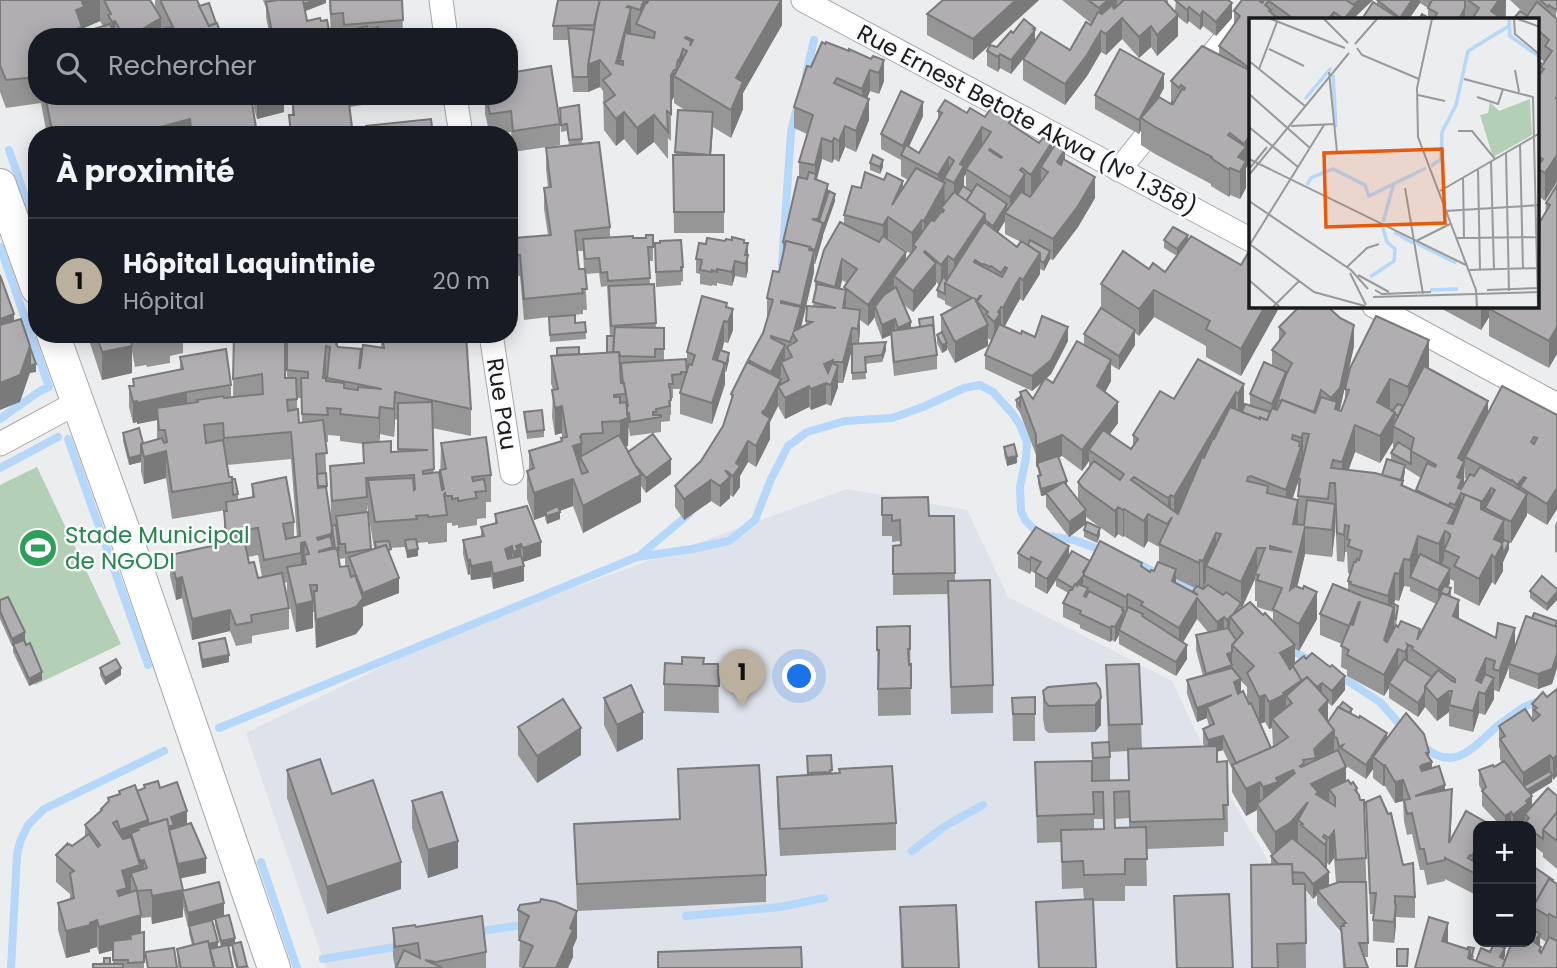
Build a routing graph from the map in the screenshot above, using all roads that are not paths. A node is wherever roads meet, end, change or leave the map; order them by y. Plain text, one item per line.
1 (440, 0) edge
2 (803, 0) edge
3 (1257, 0) edge
4 (445, 28) edge
5 (456, 105) edge
6 (460, 126) edge
7 (1119, 170) junction
8 (0, 185) edge
9 (1249, 239) edge
10 (28, 263) edge
11 (1378, 308) edge
12 (56, 343) edge
13 (492, 343) edge
14 (78, 402) junction
15 (1557, 405) edge
16 (0, 444) edge
17 (512, 473) dead end
18 (274, 968) edge

1 - 4 street
2 - 7 street, Rue Ernest Betote Akwa (N° 1.358)
3 - 7 street
5 - 6 street
7 - 9 street, Rue Ernest Betote Akwa (N° 1.358)
8 - 10 main road
11 - 15 street
12 - 14 main road
13 - 17 street, Rue Pau
14 - 16 street
14 - 18 main road

